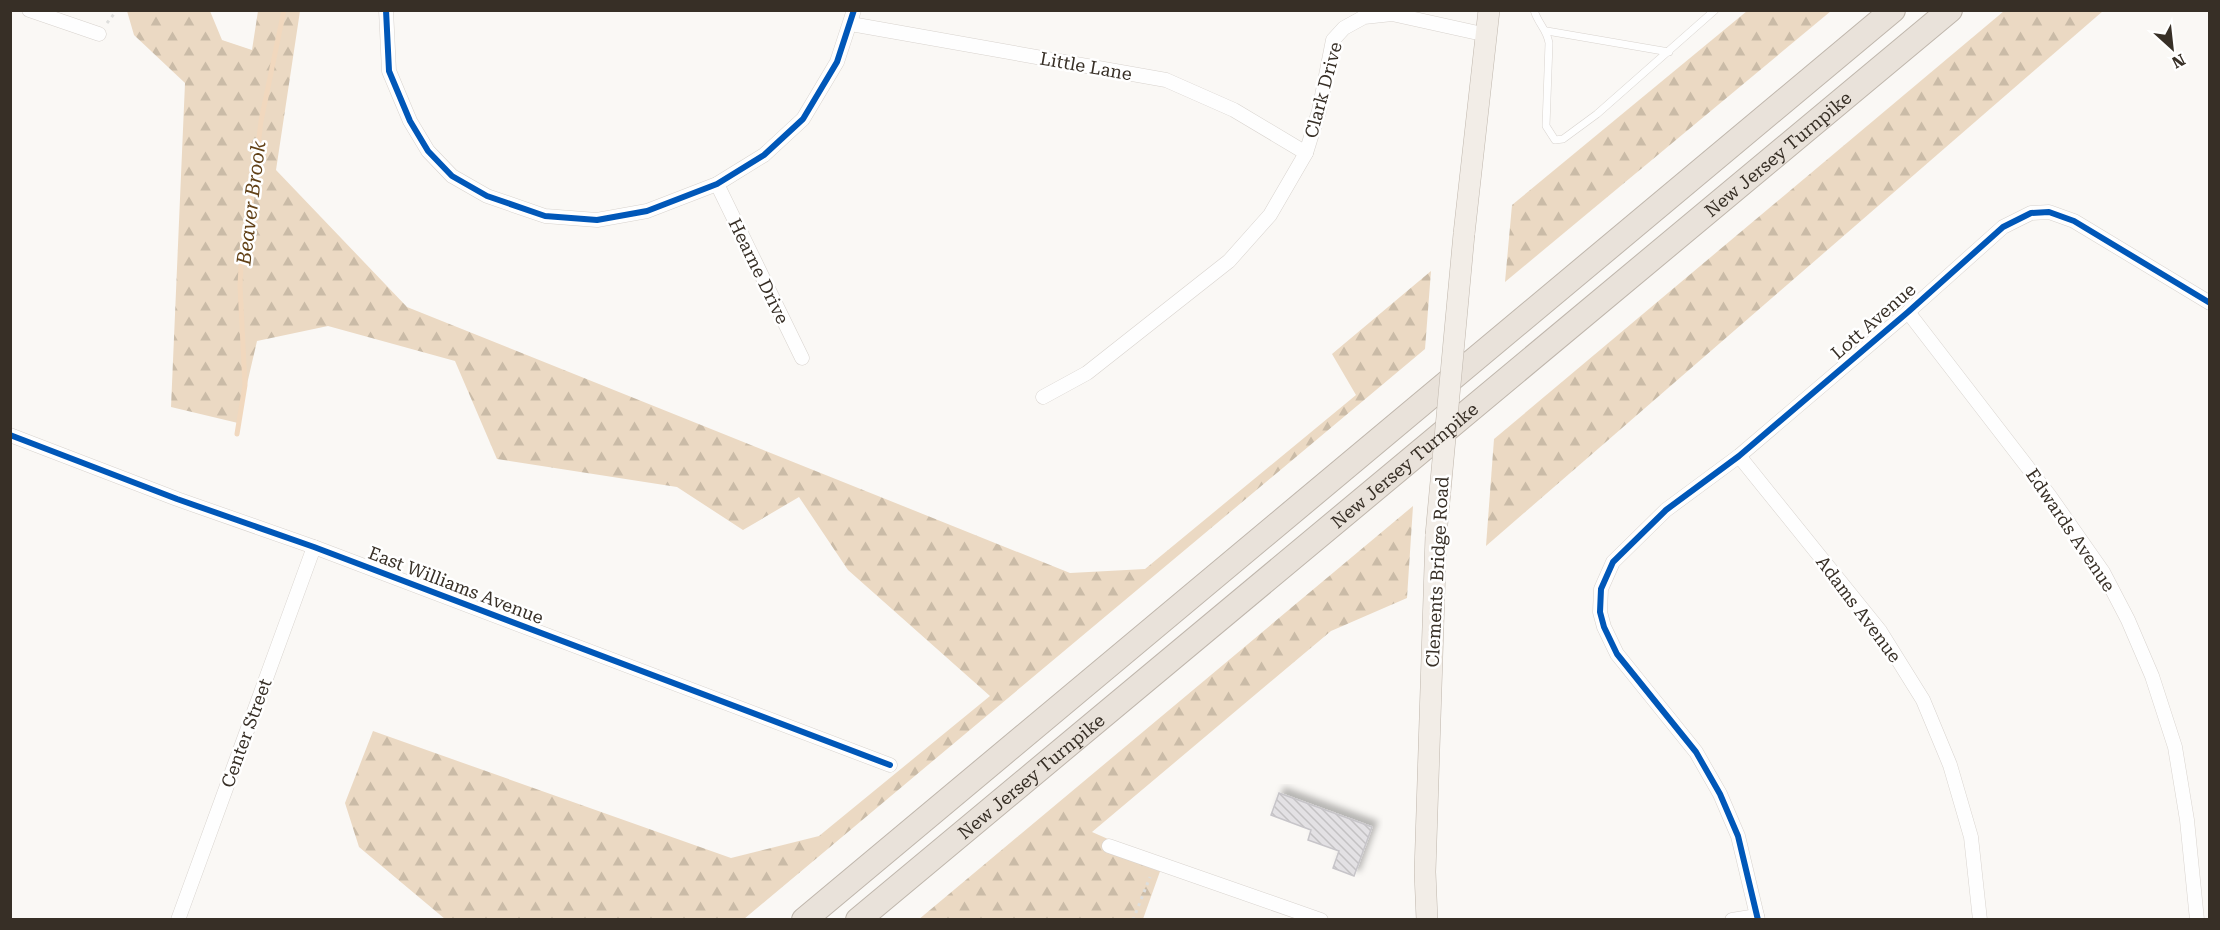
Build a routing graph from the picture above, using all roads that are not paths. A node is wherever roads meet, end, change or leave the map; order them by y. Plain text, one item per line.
1 (29, 10) edge
2 (386, 10) edge
3 (1489, 10) edge
4 (1534, 10) edge
5 (1715, 10) edge
6 (1893, 10) edge
7 (1950, 10) edge
8 (853, 17) edge
9 (1547, 31) junction
10 (99, 34) dead end
11 (1487, 35) junction
12 (1669, 52) junction
13 (1306, 153) junction
14 (717, 184) junction
15 (2210, 303) edge
16 (1908, 312) junction
17 (802, 358) dead end
18 (1043, 397) dead end
19 (10, 435) edge
20 (1739, 456) junction
21 (314, 547) junction
22 (890, 765) dead end
23 (1109, 846) dead end
24 (1757, 918) edge
25 (178, 920) edge
26 (804, 920) edge
27 (858, 920) edge
28 (1321, 920) edge
29 (1427, 920) edge
30 (1732, 920) edge
31 (1980, 920) edge
32 (2197, 920) edge

1 - 10 street
2 - 14 street
3 - 11 main road, Clements Bridge Road
4 - 9 lane
5 - 12 lane
6 - 26 highway, New Jersey Turnpike
7 - 27 highway, New Jersey Turnpike
8 - 13 street, Little Lane
8 - 14 street
9 - 12 lane
9 - 12 lane
11 - 13 street, Clark Drive
11 - 29 main road, Clements Bridge Road, bridge
13 - 18 street, Clark Drive
14 - 17 street, Hearne Drive
15 - 16 street, Lott Avenue
16 - 20 street, Lott Avenue
16 - 32 street, Edwards Avenue
19 - 21 street, East Williams Avenue
20 - 24 street, Lott Avenue
20 - 31 street, Adams Avenue
21 - 22 street, East Williams Avenue
21 - 25 street, Center Street
23 - 28 street
24 - 30 street

